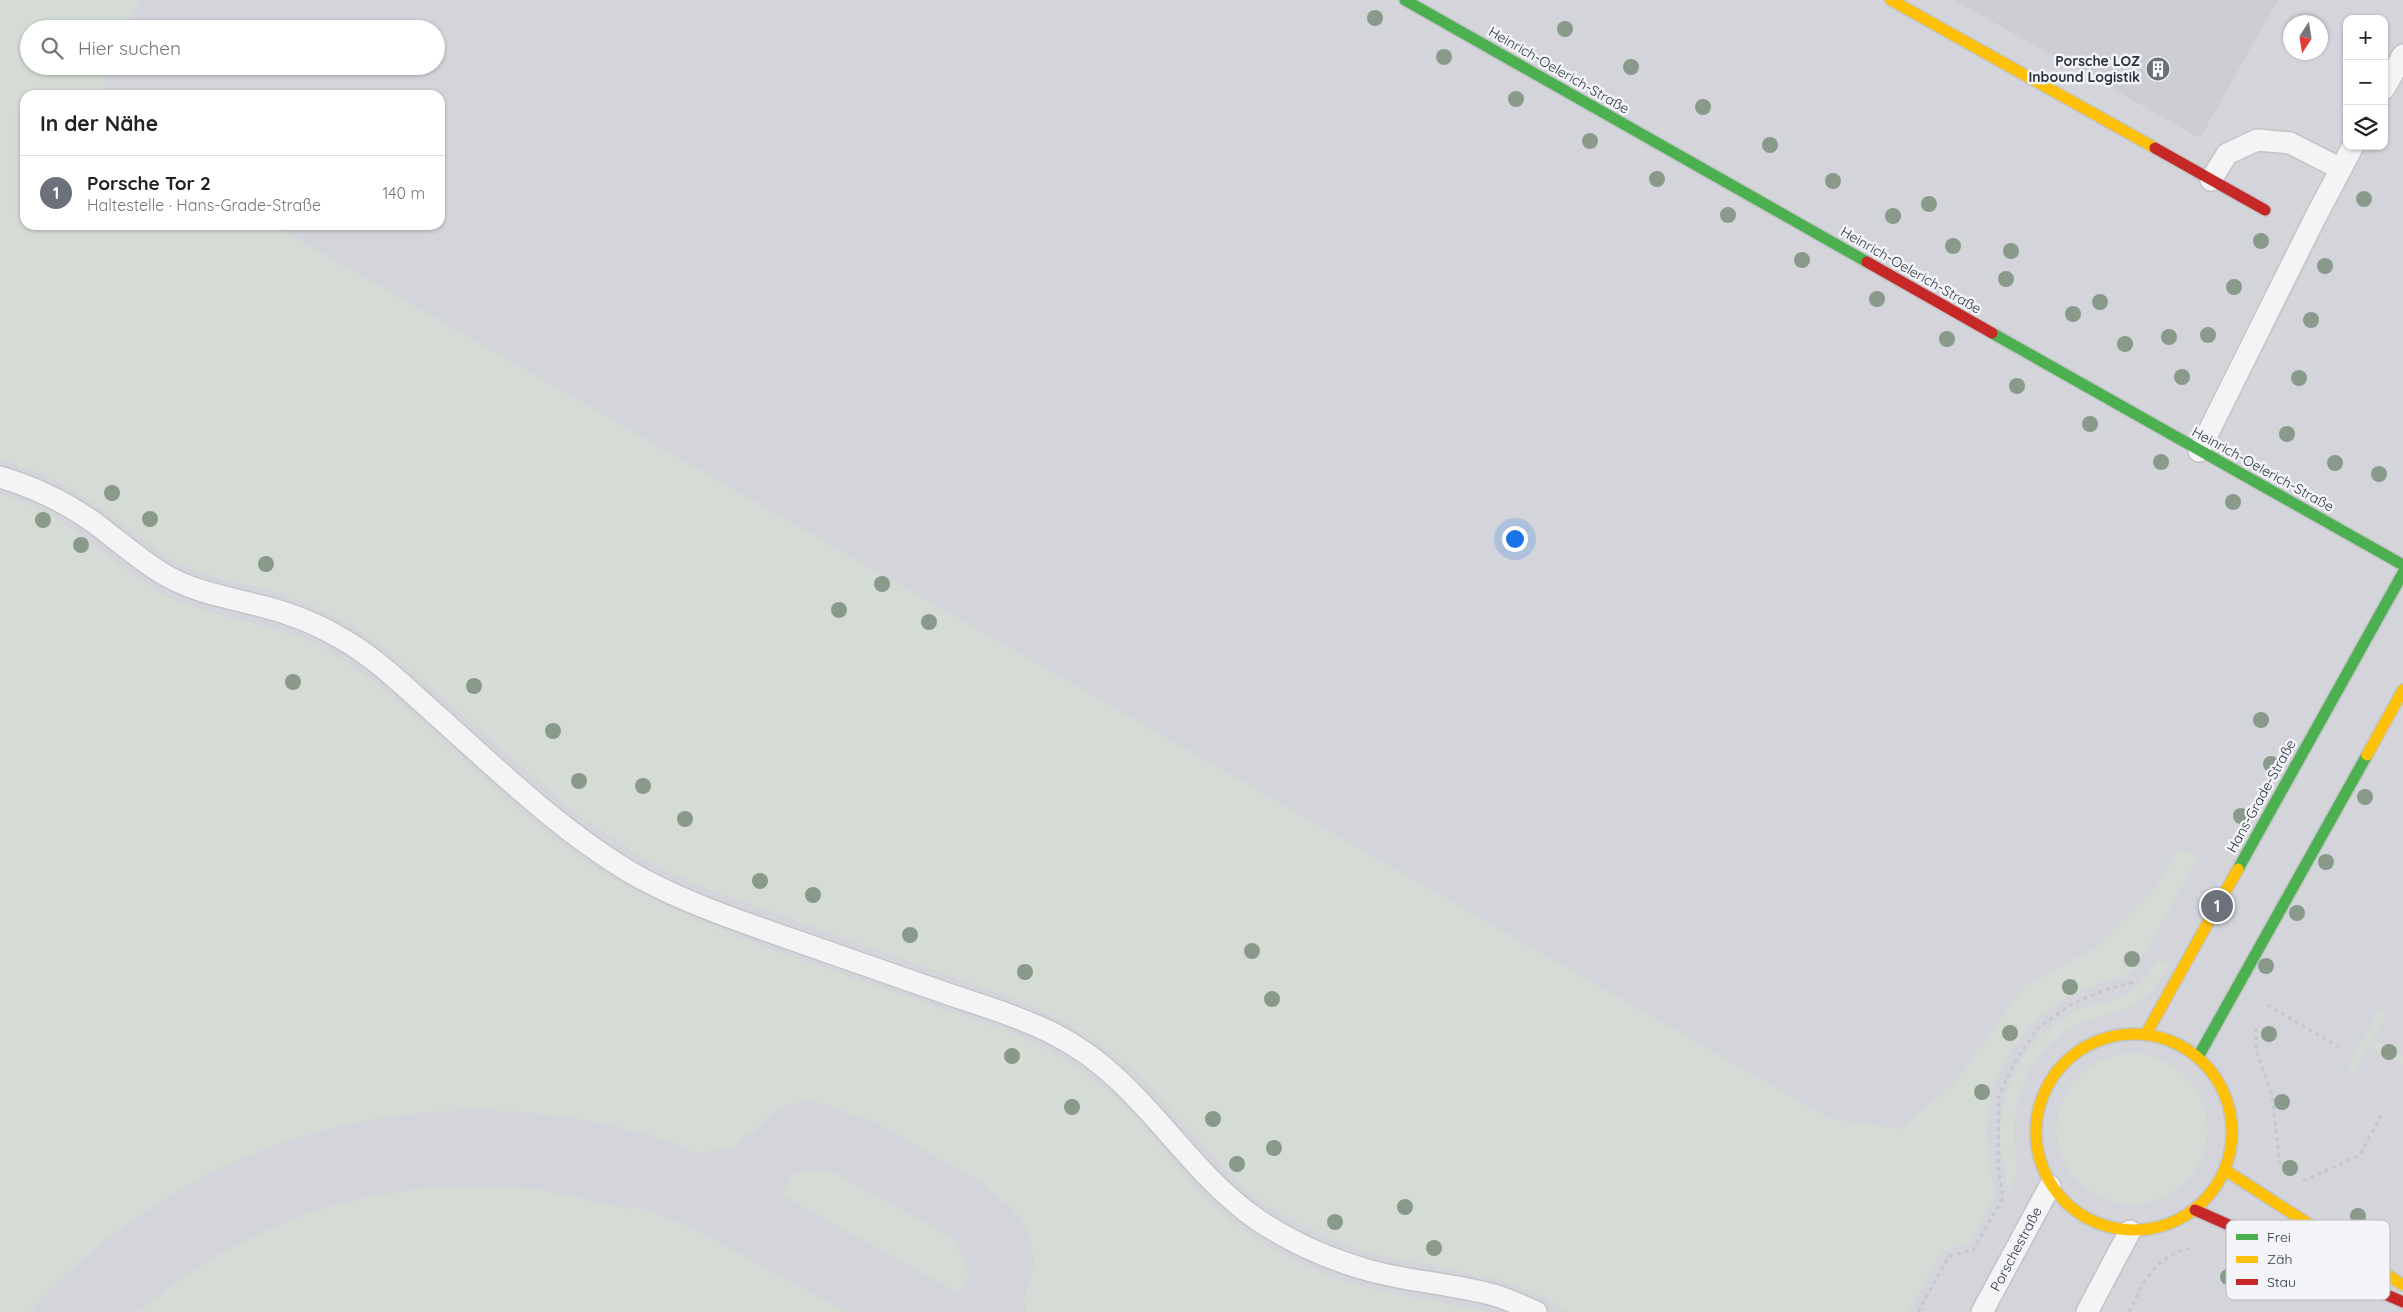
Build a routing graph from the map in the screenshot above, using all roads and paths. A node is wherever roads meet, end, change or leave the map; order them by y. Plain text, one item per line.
1 (1405, 0) edge
2 (1891, 0) edge
3 (2403, 55) edge
4 (2388, 82) edge
5 (2351, 150) edge
6 (2341, 169) junction
7 (2211, 180) junction
8 (2265, 210) dead end
9 (2199, 451) junction
10 (0, 477) edge
11 (2403, 565) edge
12 (2403, 573) edge
13 (2403, 690) edge
14 (2142, 974) dead end
15 (2261, 1011) dead end
16 (2256, 1025) dead end
17 (2146, 1034) junction
18 (2339, 1047) dead end
19 (2198, 1057) junction
20 (2382, 1112) dead end
21 (2225, 1170) junction
22 (2285, 1172) dead end
23 (2302, 1181) dead end
24 (2050, 1186) junction
25 (2195, 1210) junction
26 (2302, 1220) edge
27 (2226, 1224) edge
28 (2130, 1231) junction
29 (2200, 1246) dead end
30 (2390, 1277) edge
31 (2403, 1285) edge
32 (2390, 1296) edge
33 (2403, 1302) edge
34 (1536, 1312) edge
35 (1918, 1312) edge
36 (1982, 1312) edge
37 (2087, 1312) edge
38 (2129, 1312) edge

1 - 9 street, Heinrich-Oelerich-Straße
2 - 7 street
3 - 4 lane
5 - 6 lane
6 - 7 lane
6 - 9 lane
7 - 8 street
9 - 11 street, Heinrich-Oelerich-Straße
10 - 34 lane
12 - 17 street, Hans-Grade-Straße
13 - 19 street
14 - 35 path
15 - 18 path
16 - 22 path
17 - 19 street
17 - 24 street
19 - 21 street
20 - 23 path
21 - 25 street
21 - 26 street
24 - 28 street
24 - 36 lane, Porschestraße
25 - 27 street
25 - 28 street
28 - 37 lane
29 - 38 path
30 - 31 street
32 - 33 street

